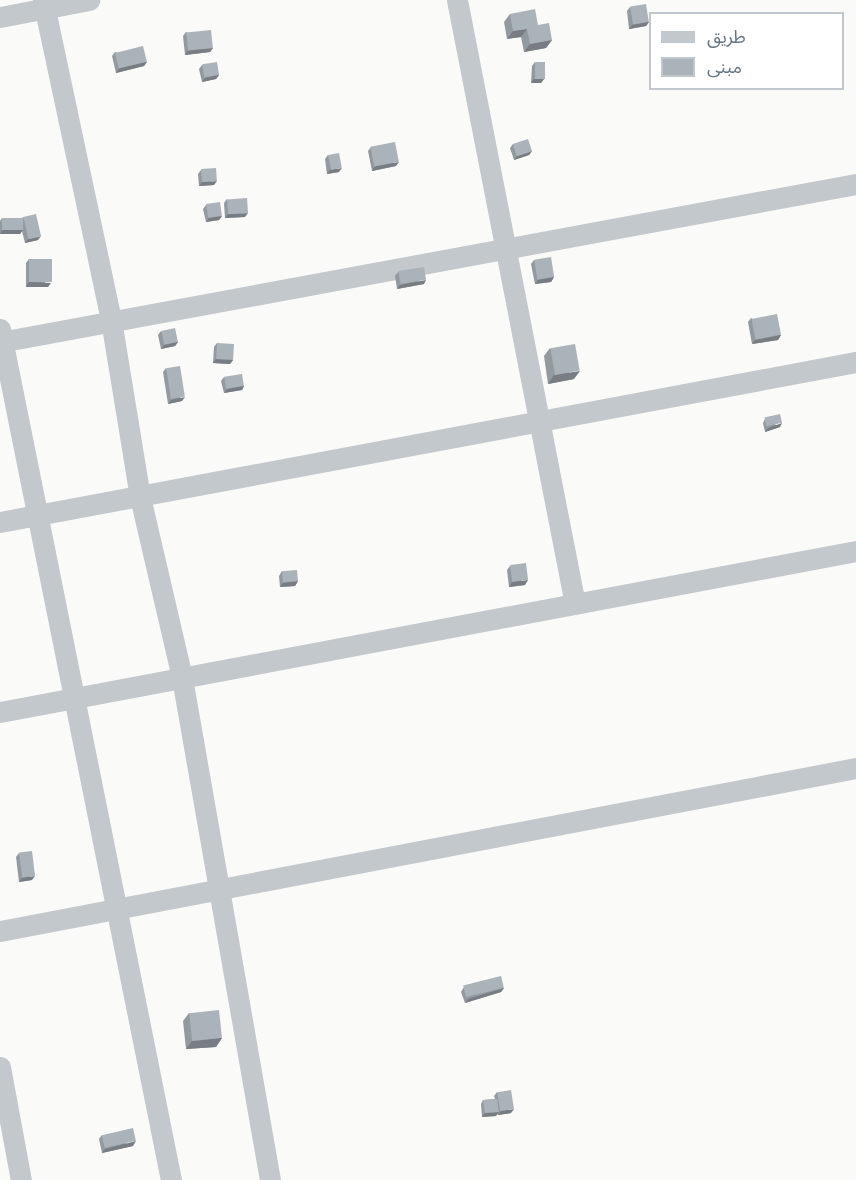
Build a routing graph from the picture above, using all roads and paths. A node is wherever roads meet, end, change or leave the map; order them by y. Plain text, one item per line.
1 (89, 0) edge
2 (457, 0) edge
3 (44, 4) edge
4 (0, 17) edge
5 (856, 184) edge
6 (505, 246) junction
7 (111, 320) junction
8 (1, 337) edge
9 (856, 362) edge
10 (539, 420) junction
11 (140, 496) junction
12 (41, 514) junction
13 (0, 522) edge
14 (856, 551) edge
15 (575, 604) junction
16 (182, 678) junction
17 (78, 698) junction
18 (0, 712) edge
19 (856, 768) edge
20 (219, 890) junction
21 (118, 909) junction
22 (0, 932) edge
23 (0, 1067) edge
24 (21, 1180) edge
25 (171, 1180) edge
26 (270, 1180) edge

1 - 3 street
2 - 6 street
3 - 4 street
3 - 7 street
5 - 6 street
6 - 7 street
6 - 10 street
7 - 8 street
7 - 11 street
8 - 12 street
9 - 10 street
10 - 11 street
10 - 15 street
11 - 12 street
11 - 16 street
12 - 13 street
12 - 17 street
14 - 15 street
15 - 16 street
16 - 17 street
16 - 20 street
17 - 18 street
17 - 21 street
19 - 20 street
20 - 21 street
20 - 26 street
21 - 22 street
21 - 25 street
23 - 24 street

